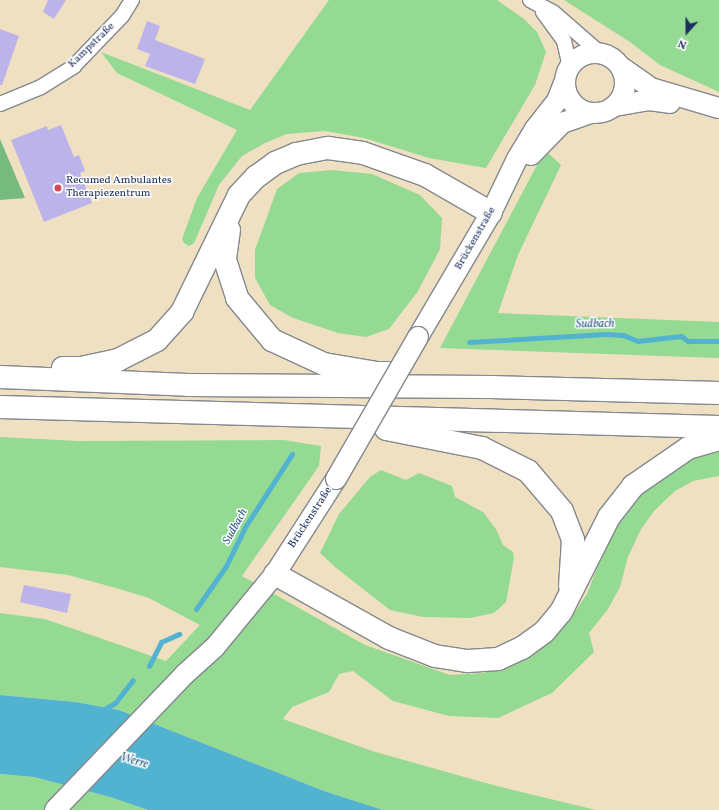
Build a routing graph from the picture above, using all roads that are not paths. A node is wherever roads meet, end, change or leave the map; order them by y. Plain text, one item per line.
1 (132, 0) edge
2 (531, 1) edge
3 (600, 53) junction
4 (621, 67) junction
5 (567, 75) junction
6 (0, 104) edge
7 (615, 106) junction
8 (719, 110) edge
9 (591, 113) junction
10 (508, 182) junction
11 (239, 196) junction
12 (491, 213) junction
13 (0, 367) edge
14 (0, 377) edge
15 (528, 388) junction
16 (719, 393) edge
17 (0, 407) edge
18 (328, 417) junction
19 (719, 427) edge
20 (719, 439) edge
21 (275, 574) junction
22 (570, 597) junction
23 (55, 810) edge

1 - 6 street, Kampstraße
2 - 3 street
2 - 5 street
3 - 4 main road
3 - 5 main road
4 - 7 main road
4 - 8 main road
5 - 9 main road
5 - 10 main road, Brückenstraße
7 - 8 main road
7 - 9 main road
9 - 10 main road, Brückenstraße
10 - 12 main road, Brückenstraße
11 - 12 highway
11 - 13 highway
11 - 15 highway
12 - 21 main road, Brückenstraße, bridge
14 - 15 highway
15 - 16 highway
17 - 18 highway
18 - 19 highway
18 - 22 highway
20 - 22 highway
21 - 22 highway
21 - 23 main road, Brückenstraße

